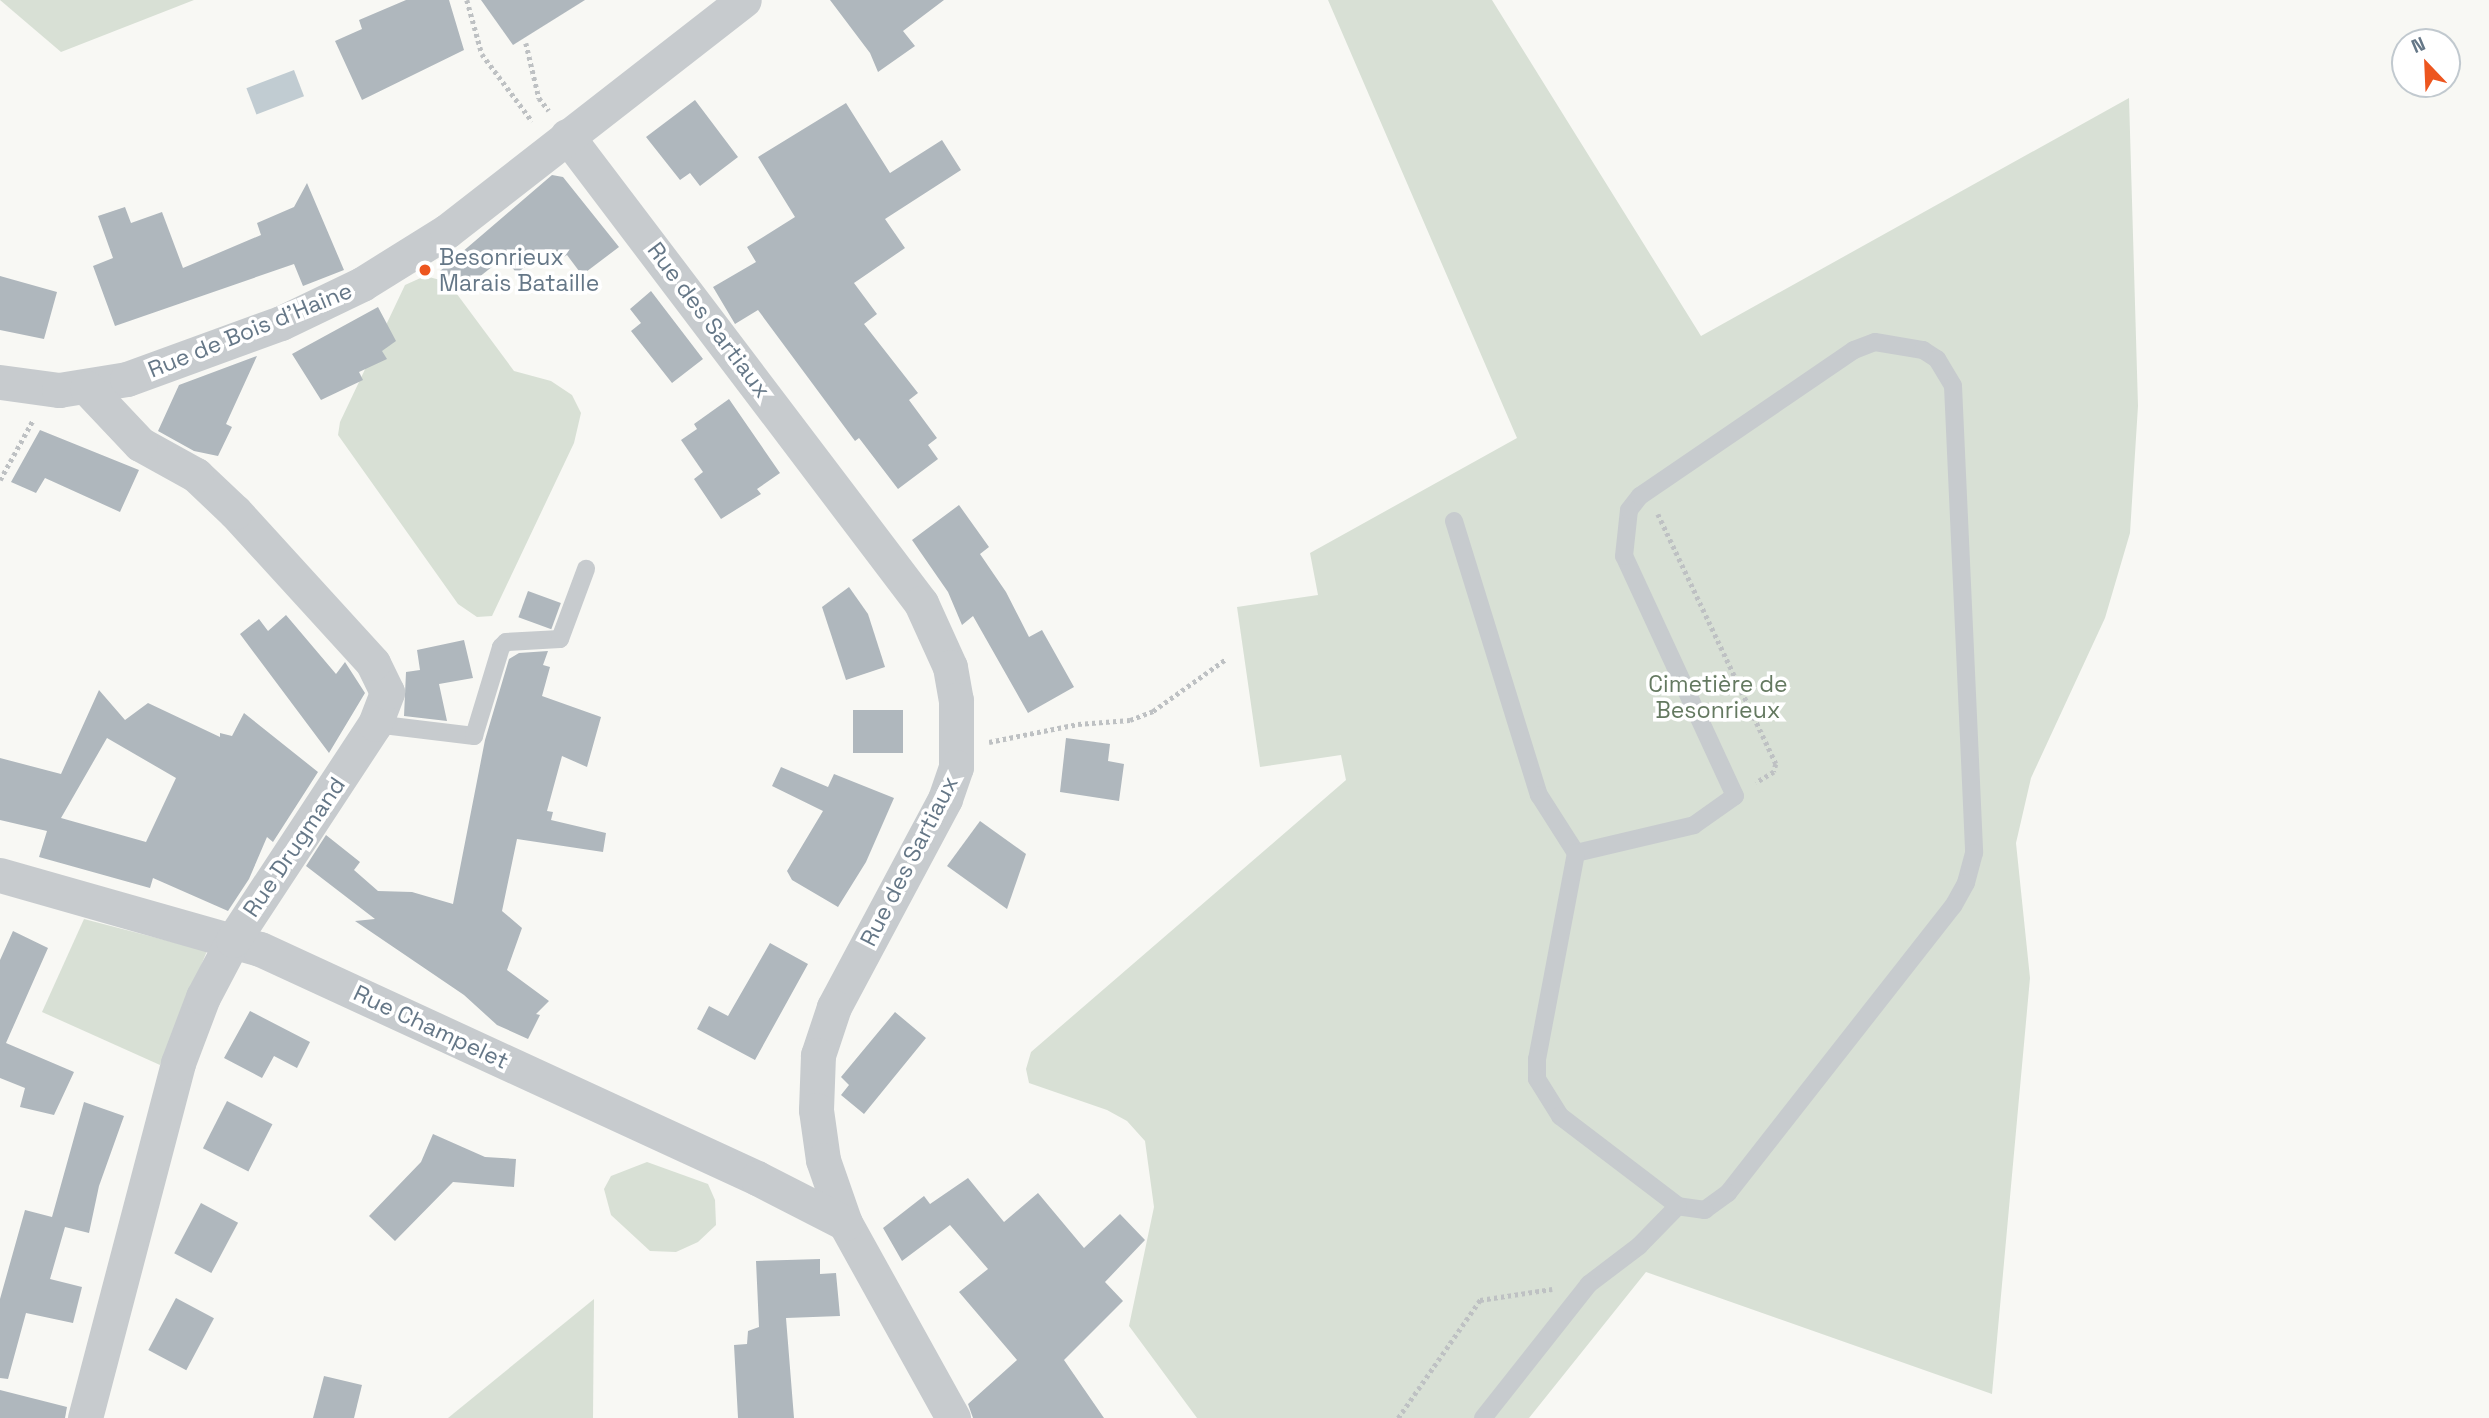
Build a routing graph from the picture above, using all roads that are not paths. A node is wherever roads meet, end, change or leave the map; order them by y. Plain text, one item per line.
1 (744, 0) edge
2 (559, 141) junction
3 (0, 382) edge
4 (87, 388) junction
5 (1454, 521) dead end
6 (586, 569) dead end
7 (375, 724) junction
8 (1576, 853) junction
9 (0, 876) edge
10 (233, 940) junction
11 (1678, 1206) junction
12 (845, 1223) junction
13 (85, 1418) edge
14 (953, 1418) edge
15 (1483, 1418) edge

1 - 2 street, Rue de Bois d'Haine
2 - 4 street, Rue de Bois d'Haine
2 - 12 street, Rue des Sartiaux
3 - 4 street, Rue de Bois d'Haine
4 - 7 street, Rue Drugmand
5 - 8 lane
6 - 7 lane
7 - 10 street, Rue Drugmand
8 - 11 lane
8 - 11 lane
9 - 10 street, Rue Champelet
10 - 12 street, Rue Champelet
10 - 13 street, Rue Drugmand
11 - 15 lane
12 - 14 street, Rue des Sartiaux

